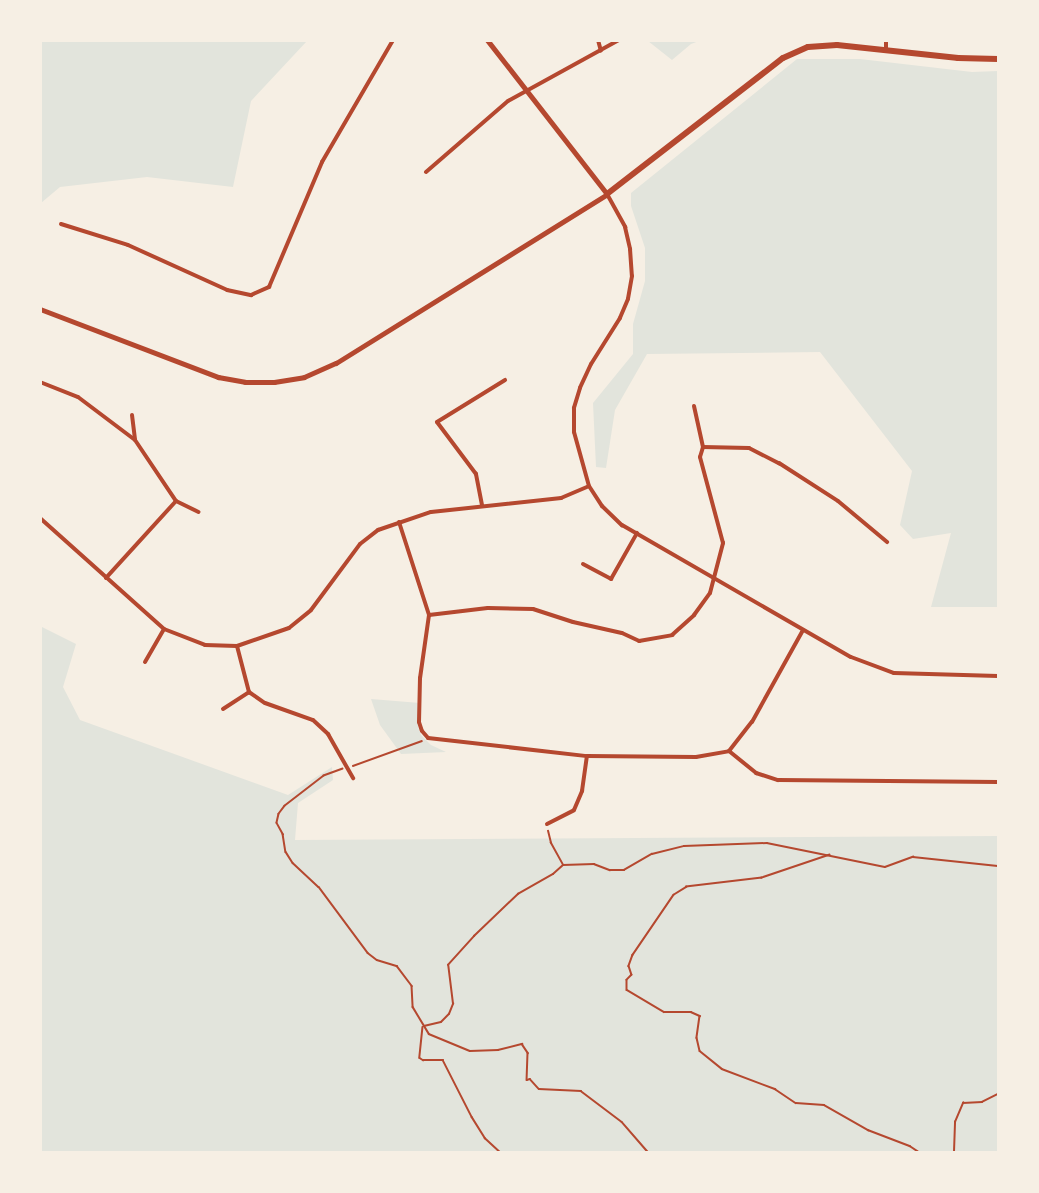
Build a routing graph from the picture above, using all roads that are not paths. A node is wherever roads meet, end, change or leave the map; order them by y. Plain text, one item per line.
1 (393, 40) edge
2 (487, 40) edge
3 (598, 40) edge
4 (620, 40) edge
5 (886, 40) edge
6 (833, 43) edge
7 (886, 50) junction
8 (602, 51) junction
9 (999, 59) edge
10 (525, 90) junction
11 (426, 172) dead end
12 (608, 195) junction
13 (61, 224) dead end
14 (40, 309) edge
15 (505, 381) dead end
16 (40, 382) edge
17 (694, 406) dead end
18 (132, 415) dead end
19 (135, 441) junction
20 (703, 447) junction
21 (589, 486) junction
22 (176, 501) junction
23 (482, 506) junction
24 (199, 512) dead end
25 (40, 518) edge
26 (399, 522) junction
27 (637, 533) junction
28 (887, 542) dead end
29 (583, 564) dead end
30 (106, 578) junction
31 (714, 579) junction
32 (429, 615) junction
33 (164, 629) junction
34 (803, 630) junction
35 (237, 646) junction
36 (145, 662) dead end
37 (999, 676) edge
38 (249, 693) junction
39 (223, 709) dead end
40 (729, 751) junction
41 (587, 756) junction
42 (353, 778) dead end
43 (999, 782) edge
44 (547, 824) road end

1 - 13 street
2 - 10 street
3 - 8 street
4 - 8 street
5 - 7 street
6 - 7 main road
6 - 12 main road
7 - 9 main road
8 - 10 street
10 - 11 street
10 - 12 street
12 - 14 street
12 - 21 street
15 - 23 street
16 - 19 street
17 - 20 street
18 - 19 street
19 - 22 street
20 - 28 street
20 - 31 street
21 - 23 street
21 - 27 street
22 - 24 street
22 - 30 street
23 - 26 street
25 - 30 street
26 - 32 street
26 - 35 street
27 - 29 street
27 - 31 street
30 - 33 street
31 - 32 street
31 - 34 street
32 - 41 street
33 - 35 street
33 - 36 street
34 - 37 street
34 - 40 street
35 - 38 street
38 - 39 street
38 - 42 street
40 - 41 street
40 - 43 street
41 - 44 street

